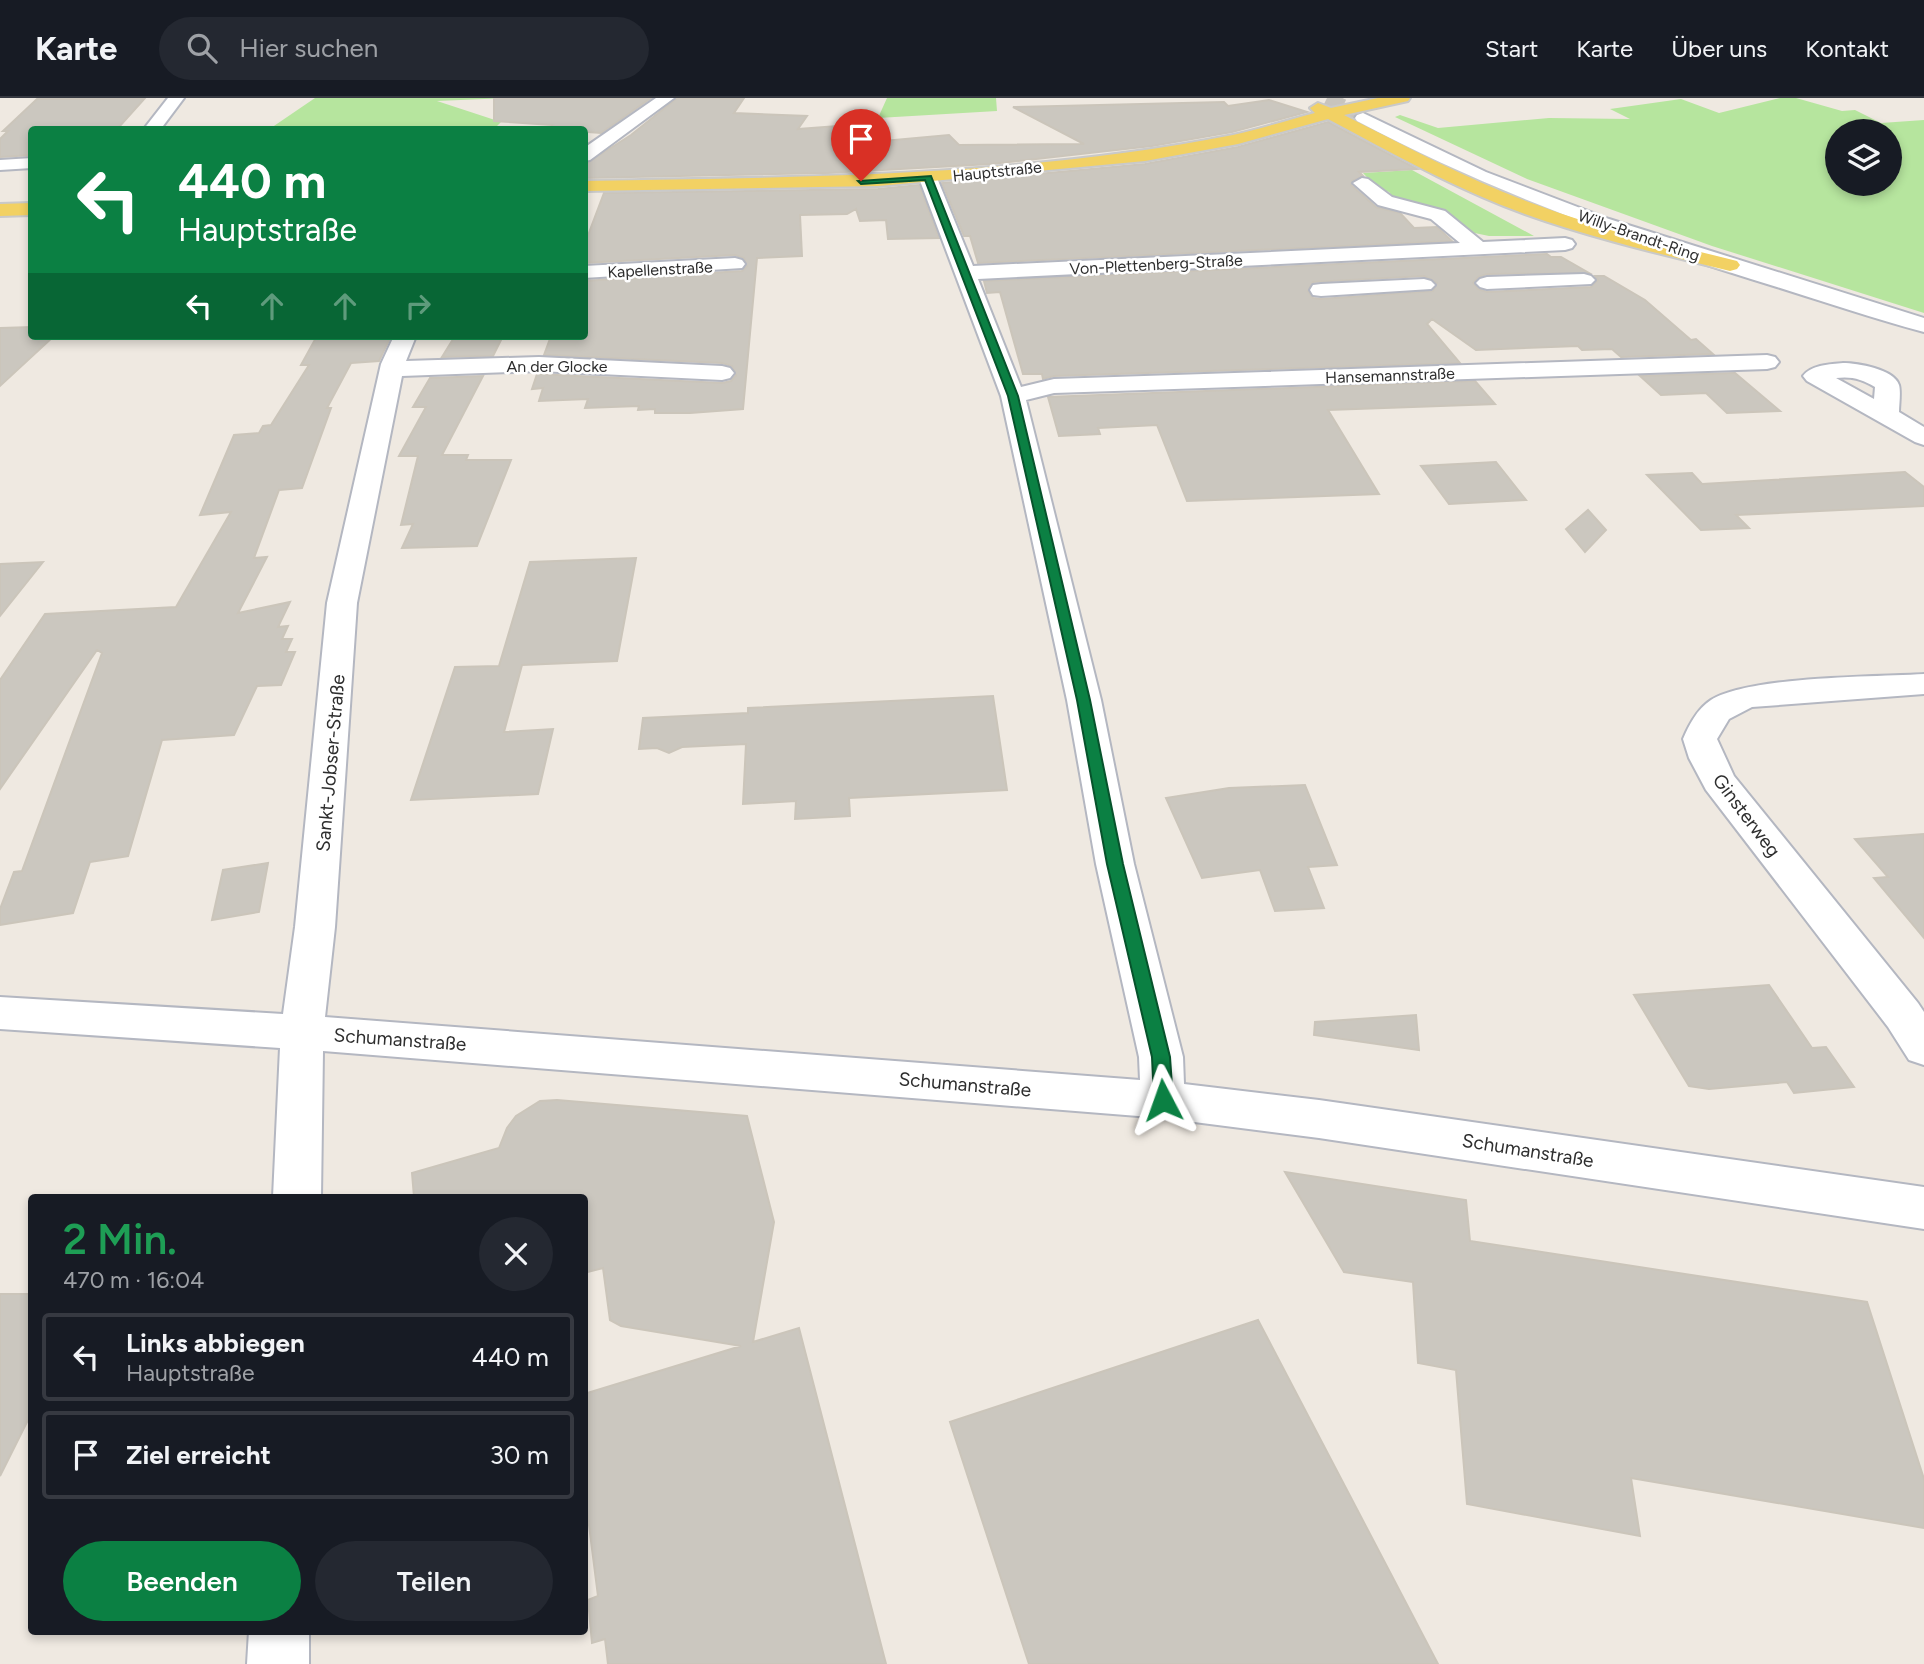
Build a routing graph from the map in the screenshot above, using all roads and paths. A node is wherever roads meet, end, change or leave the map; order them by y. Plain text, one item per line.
1 (176, 98) edge
2 (666, 98) edge
3 (1297, 98) edge
4 (1402, 98) edge
5 (1326, 104) edge
6 (1357, 107) edge
7 (154, 126) edge
8 (28, 147) edge
9 (588, 153) edge
10 (28, 163) edge
11 (6, 164) edge
12 (928, 178) junction
13 (1362, 183) dead end
14 (588, 186) edge
15 (28, 209) edge
16 (0, 210) edge
17 (1565, 244) dead end
18 (1501, 249) junction
19 (1480, 250) junction
20 (1347, 256) junction
21 (735, 264) dead end
22 (1730, 265) junction
23 (588, 272) edge
24 (965, 273) junction
25 (1537, 281) junction
26 (1584, 281) dead end
27 (1487, 283) dead end
28 (1424, 285) dead end
29 (1375, 288) junction
30 (1321, 290) dead end
31 (1924, 325) edge
32 (403, 340) edge
33 (1768, 362) dead end
34 (392, 369) junction
35 (722, 373) dead end
36 (1013, 396) junction
37 (1886, 416) dead end
38 (1924, 437) edge
39 (1924, 684) edge
40 (0, 1013) edge
41 (302, 1033) junction
42 (1924, 1048) edge
43 (1163, 1100) junction
44 (297, 1194) edge
45 (1924, 1208) edge
46 (279, 1635) edge
47 (278, 1664) edge

1 - 7 street
2 - 9 street
3 - 5 main road
4 - 6 main road, Hauptstraße
5 - 6 main road, Hauptstraße
5 - 12 main road, Hauptstraße
5 - 22 main road
6 - 22 street, Willy-Brandt-Ring
8 - 11 street
10 - 11 street
12 - 14 main road, Hauptstraße
12 - 24 street
13 - 19 street
15 - 16 main road
17 - 18 street, Von-Plettenberg-Straße
18 - 19 street, Von-Plettenberg-Straße
18 - 25 street
19 - 20 street, Von-Plettenberg-Straße
20 - 24 street, Von-Plettenberg-Straße
20 - 29 street
21 - 23 street, Kapellenstraße
22 - 31 street, Willy-Brandt-Ring
24 - 36 street
25 - 26 street
25 - 27 street
28 - 29 street
29 - 30 street
32 - 34 street, Sankt-Jobser-Straße
33 - 36 street, Hansemannstraße
34 - 35 street, An der Glocke
34 - 41 street, Sankt-Jobser-Straße
36 - 43 street
37 - 38 street
39 - 42 street, Ginsterweg
40 - 41 street, Schumanstraße
41 - 43 street, Schumanstraße
41 - 44 street, Sankt-Jobser-Straße
43 - 45 street, Schumanstraße
46 - 47 street

